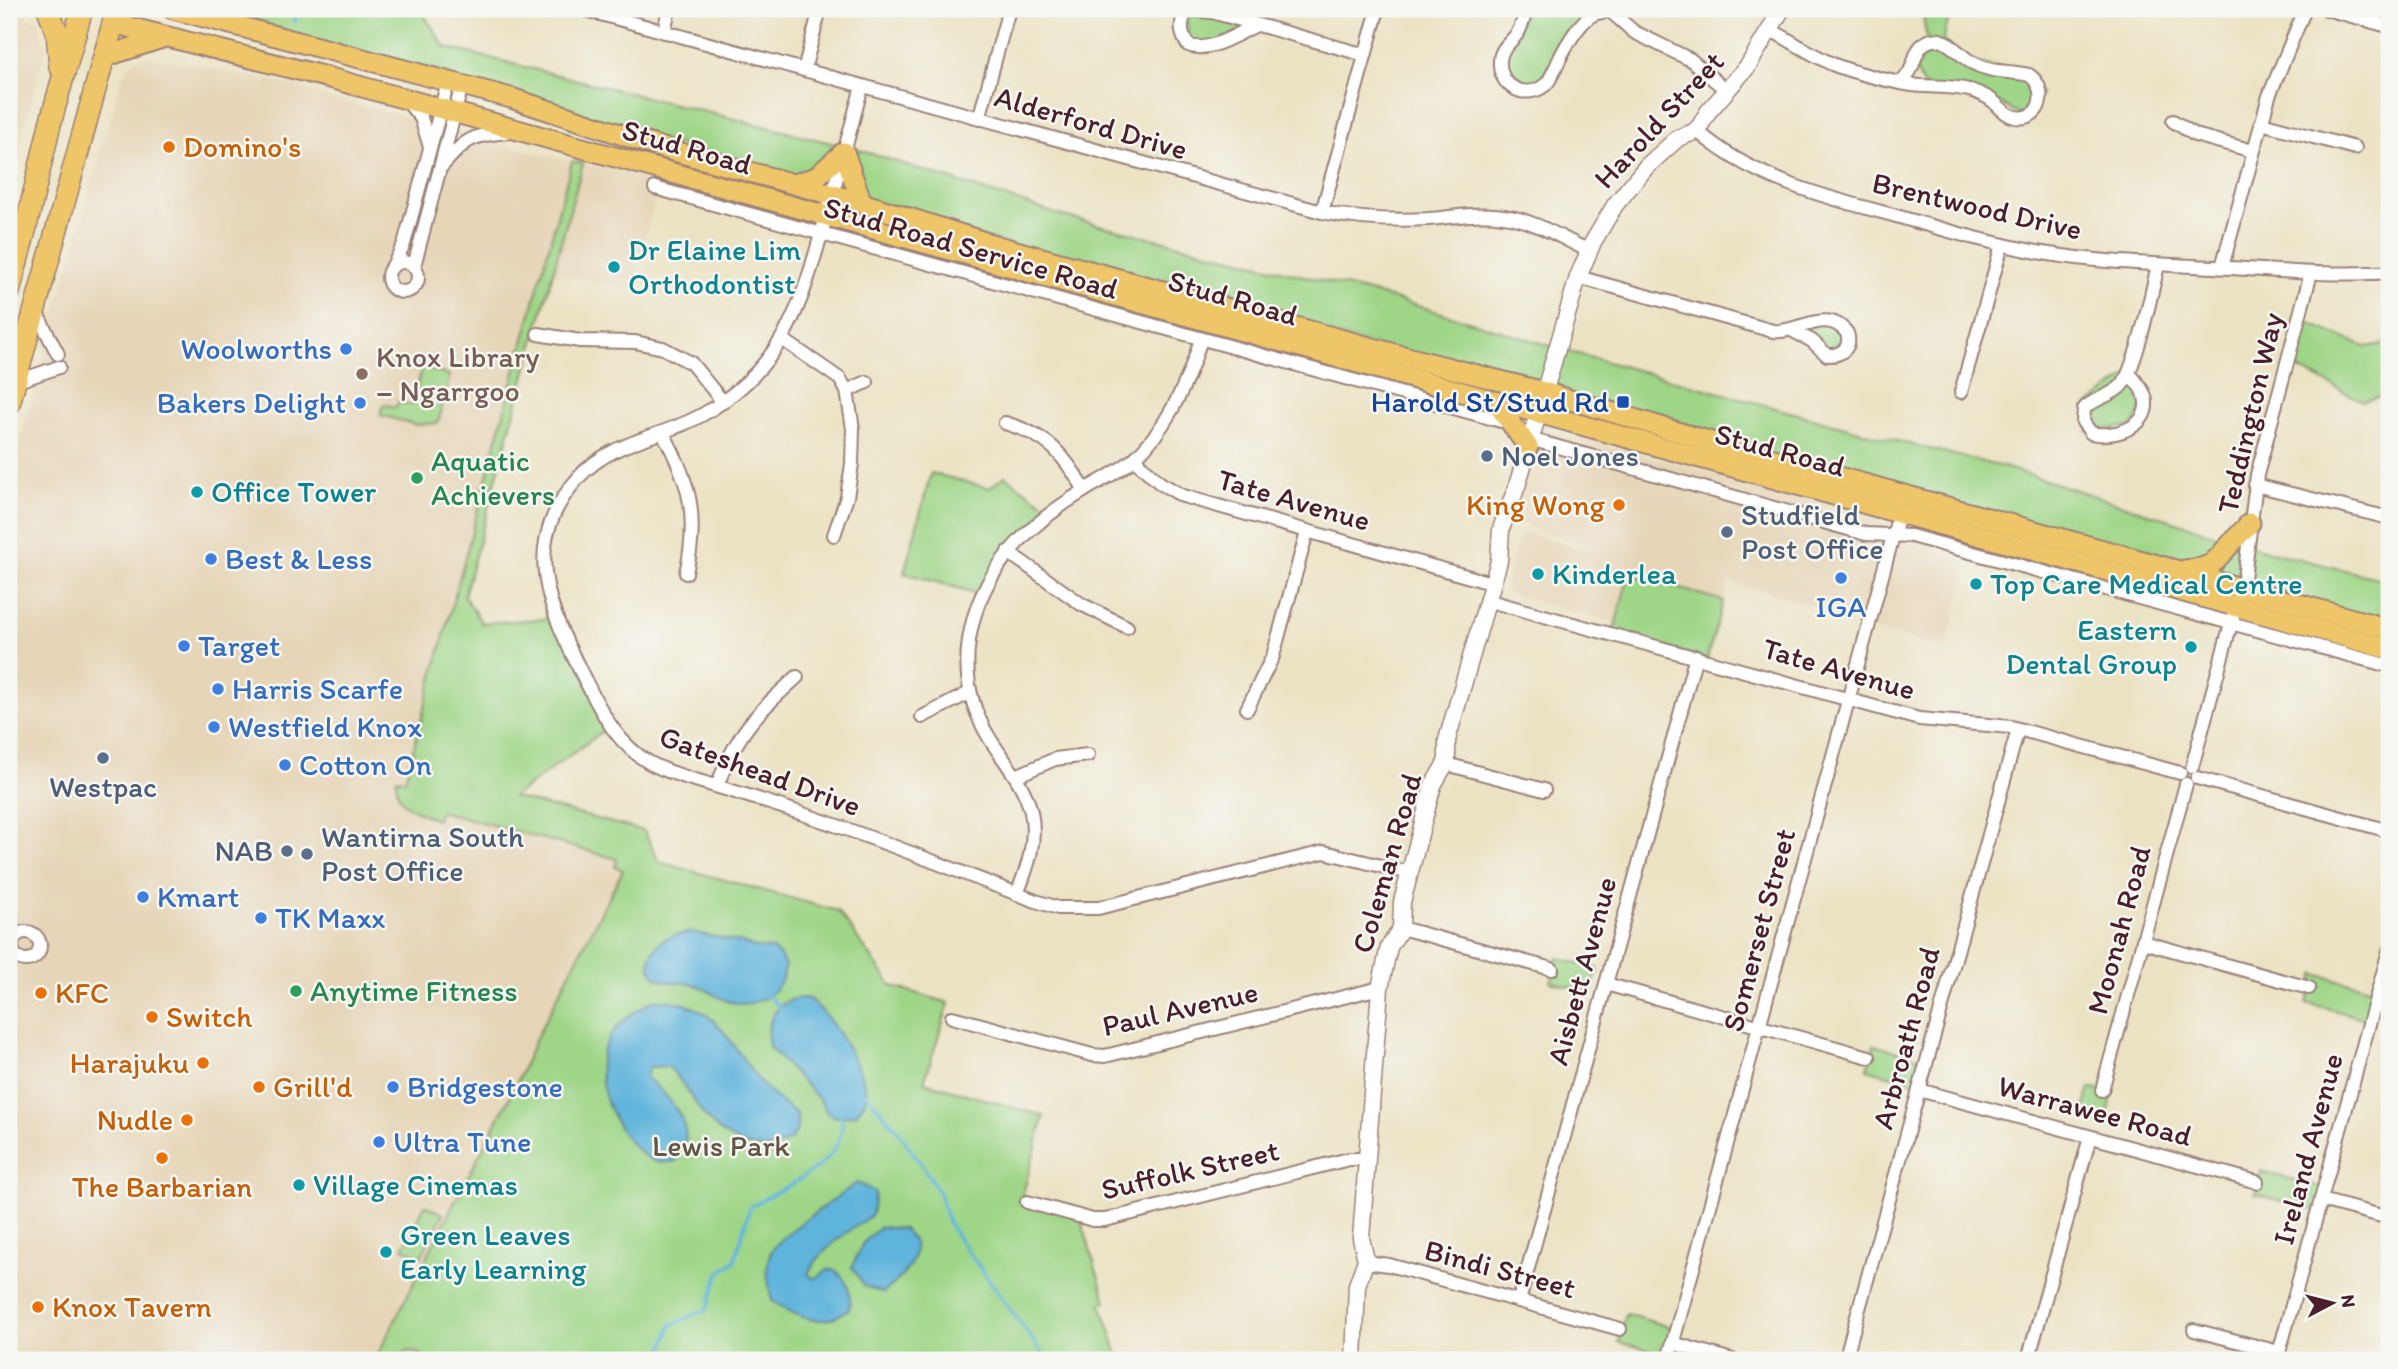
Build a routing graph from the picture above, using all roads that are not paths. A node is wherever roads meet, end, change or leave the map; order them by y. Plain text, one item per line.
1 (48, 9) edge
2 (173, 9) edge
3 (582, 9) edge
4 (669, 9) edge
5 (820, 9) edge
6 (1009, 9) edge
7 (1378, 9) edge
8 (1526, 9) edge
9 (1782, 9) edge
10 (2326, 9) edge
11 (1609, 10) edge
12 (74, 11) edge
13 (2299, 11) edge
14 (1592, 12) edge
15 (115, 16) edge
16 (1257, 25) junction
17 (2388, 26) edge
18 (1771, 30) junction
19 (664, 32) junction
20 (166, 37) junction
21 (1365, 55) junction
22 (104, 57) junction
23 (1914, 64) junction
24 (804, 70) junction
25 (61, 83) junction
26 (1900, 83) junction
27 (455, 84) junction
28 (862, 86) junction
29 (1924, 87) junction
30 (1727, 92) junction
31 (405, 99) junction
32 (448, 111) junction
33 (979, 119) junction
34 (2174, 121) dead end
35 (2261, 123) junction
36 (1696, 130) junction
37 (521, 131) junction
38 (430, 147) junction
39 (2355, 148) dead end
40 (2253, 151) junction
41 (844, 152) junction
42 (442, 166) junction
43 (794, 184) junction
44 (655, 188) dead end
45 (832, 195) junction
46 (862, 203) junction
47 (1322, 212) junction
48 (824, 225) junction
49 (2001, 245) junction
50 (1589, 251) junction
51 (394, 264) junction
52 (2158, 265) junction
53 (414, 266) junction
54 (2222, 267) junction
55 (2311, 272) junction
56 (2389, 272) edge
57 (1578, 277) junction
58 (9, 292) edge
59 (34, 310) junction
60 (1793, 331) dead end
61 (538, 334) dead end
62 (782, 339) junction
63 (1201, 339) junction
64 (16, 349) edge
65 (2130, 374) junction
66 (15, 382) junction
67 (867, 383) dead end
68 (848, 391) junction
69 (1544, 392) junction
70 (1961, 392) dead end
71 (723, 402) junction
72 (9, 404) edge
73 (1489, 409) junction
74 (1537, 413) junction
75 (1004, 423) dead end
76 (663, 433) junction
77 (1529, 443) junction
78 (1134, 459) junction
79 (2255, 485) junction
80 (1085, 490) junction
81 (1899, 514) junction
82 (2389, 518) edge
83 (2250, 523) junction
84 (1307, 532) junction
85 (834, 535) dead end
86 (1893, 535) junction
87 (1008, 552) junction
88 (2180, 571) junction
89 (686, 573) dead end
90 (1491, 583) junction
91 (2241, 587) junction
92 (1486, 600) junction
93 (2233, 615) junction
94 (1127, 627) dead end
95 (2389, 629) edge
96 (2389, 649) edge
97 (1696, 656) junction
98 (2389, 666) edge
99 (797, 677) dead end
100 (969, 693) junction
101 (1850, 700) junction
102 (1247, 709) dead end
103 (922, 717) dead end
104 (2018, 729) junction
105 (1088, 755) dead end
106 (1446, 764) junction
107 (1016, 776) junction
108 (2189, 776) junction
109 (716, 786) junction
110 (1544, 790) dead end
111 (2389, 831) edge
112 (1410, 873) junction
113 (1017, 894) junction
114 (1401, 928) junction
115 (14, 933) edge
116 (2143, 942) junction
117 (11, 949) edge
118 (2389, 951) edge
119 (1552, 970) dead end
120 (1606, 984) junction
121 (1380, 988) junction
122 (2309, 988) dead end
123 (2375, 1005) junction
124 (2389, 1010) edge
125 (952, 1017) dead end
126 (1760, 1026) junction
127 (1869, 1057) dead end
128 (1919, 1090) junction
129 (2102, 1090) dead end
130 (2090, 1137) junction
131 (1367, 1159) junction
132 (2257, 1182) dead end
133 (2321, 1200) junction
134 (1027, 1202) dead end
135 (2389, 1218) edge
136 (1366, 1262) junction
137 (1519, 1301) junction
138 (1620, 1329) dead end
139 (2194, 1330) dead end
140 (1673, 1343) junction
141 (2278, 1356) edge
142 (1354, 1360) edge
143 (1668, 1360) edge
144 (1732, 1360) edge
145 (1844, 1360) edge
146 (2028, 1360) edge

1 - 25 highway
2 - 27 main road, Stud Road
3 - 19 street, Alderford Drive
4 - 19 street
5 - 24 street
6 - 33 street
7 - 21 street
8 - 14 street
9 - 18 street, Harold Street
10 - 17 street
11 - 14 street
11 - 30 street
12 - 15 highway, Stud Road
12 - 25 highway
13 - 35 street
15 - 20 main road, Stud Road
15 - 22 highway
16 - 16 street
16 - 21 street
18 - 26 street
18 - 30 street, Harold Street
19 - 24 street, Alderford Drive
20 - 22 main road
20 - 31 main road, Stud Road
21 - 47 street
22 - 59 highway
23 - 26 street
23 - 29 street
23 - 29 street
24 - 28 street, Alderford Drive
25 - 58 highway
26 - 29 street
27 - 32 street
27 - 43 main road, Stud Road
28 - 33 street, Alderford Drive
28 - 41 street, Gateshead Drive
30 - 36 street, Harold Street
31 - 32 main road, Stud Road
31 - 38 street
32 - 37 main road, Stud Road
32 - 38 street
32 - 42 street
33 - 47 street, Alderford Drive
34 - 40 street
35 - 39 street
35 - 40 street
36 - 49 street, Brentwood Drive
36 - 50 street, Harold Street
37 - 42 street
37 - 48 main road, Stud Road
38 - 51 street
40 - 54 street
41 - 43 main road
41 - 45 street, Gateshead Drive
41 - 46 main road
42 - 53 street
43 - 45 main road, Stud Road
44 - 48 street, Stud Road Service Road
45 - 46 main road, Stud Road
45 - 48 street, Gateshead Drive
46 - 69 main road, Stud Road
47 - 50 street, Alderford Drive
48 - 62 street, Gateshead Drive
48 - 63 street, Stud Road Service Road
48 - 73 main road, Stud Road
49 - 52 street, Brentwood Drive
49 - 70 street
50 - 57 street, Harold Street
51 - 53 street
51 - 53 street
52 - 54 street, Brentwood Drive
52 - 65 street
54 - 55 street, Brentwood Drive
55 - 56 street, Brentwood Drive
55 - 79 street, Teddington Way
57 - 60 street
57 - 69 street, Harold Street
59 - 64 highway
59 - 66 street
61 - 71 street
62 - 68 street
62 - 71 street, Gateshead Drive
63 - 73 street, Stud Road Service Road
63 - 78 street
64 - 66 highway
65 - 65 street
66 - 72 highway
67 - 68 street
68 - 85 street
69 - 74 street, Coleman Road
69 - 88 main road, Stud Road
71 - 76 street, Gateshead Drive
73 - 74 main road, Stud Road
73 - 77 main road
74 - 77 street, Coleman Road
74 - 81 main road, Stud Road
75 - 80 street
76 - 89 street
76 - 109 street, Gateshead Drive
77 - 86 street, Stud Road
77 - 90 street, Coleman Road
78 - 80 street
78 - 84 street, Tate Avenue
79 - 82 street
79 - 83 street, Teddington Way
80 - 87 street
81 - 86 street, Somerset Street
81 - 93 main road, Stud Road
83 - 88 main road
83 - 91 street, Teddington Way
84 - 90 street, Tate Avenue
84 - 102 street
86 - 93 street, Stud Road
86 - 101 street, Somerset Street
87 - 94 street
87 - 100 street
88 - 91 main road, Stud Road
90 - 92 street, Coleman Road
91 - 93 street, Teddington Way
91 - 95 main road, Stud Road
92 - 97 street, Tate Avenue
92 - 106 street, Coleman Road
93 - 96 main road, Stud Road
93 - 98 street, Stud Road
93 - 108 street, Moonah Road
97 - 101 street, Tate Avenue
97 - 120 street, Aisbett Avenue
99 - 109 street
100 - 103 street
100 - 107 street
101 - 104 street, Tate Avenue
101 - 126 street, Somerset Street
104 - 108 street, Tate Avenue
104 - 128 street, Arbroath Road
105 - 107 street
106 - 110 street
106 - 112 street, Coleman Road
107 - 113 street
108 - 111 street, Tate Avenue
108 - 116 street, Moonah Road
109 - 113 street, Gateshead Drive
112 - 113 street, Gateshead Drive
112 - 114 street, Coleman Road
114 - 119 street
114 - 121 street, Coleman Road
115 - 117 street
115 - 117 street
116 - 122 street
116 - 129 street, Moonah Road
118 - 123 street, Ireland Avenue
120 - 126 street
120 - 137 street, Aisbett Avenue
121 - 125 street, Paul Avenue
121 - 131 street, Coleman Road
123 - 124 street
123 - 133 street, Ireland Avenue
126 - 127 street
126 - 140 street, Somerset Street
128 - 130 street, Warrawee Road
128 - 145 street, Arbroath Road
130 - 132 street, Warrawee Road
130 - 146 street
131 - 134 street, Suffolk Street
131 - 136 street, Coleman Road
133 - 135 street
133 - 141 street, Ireland Avenue
136 - 137 street, Bindi Street
136 - 142 street, Coleman Road
137 - 138 street, Bindi Street
139 - 141 street
140 - 143 street, Somerset Street
140 - 144 street

